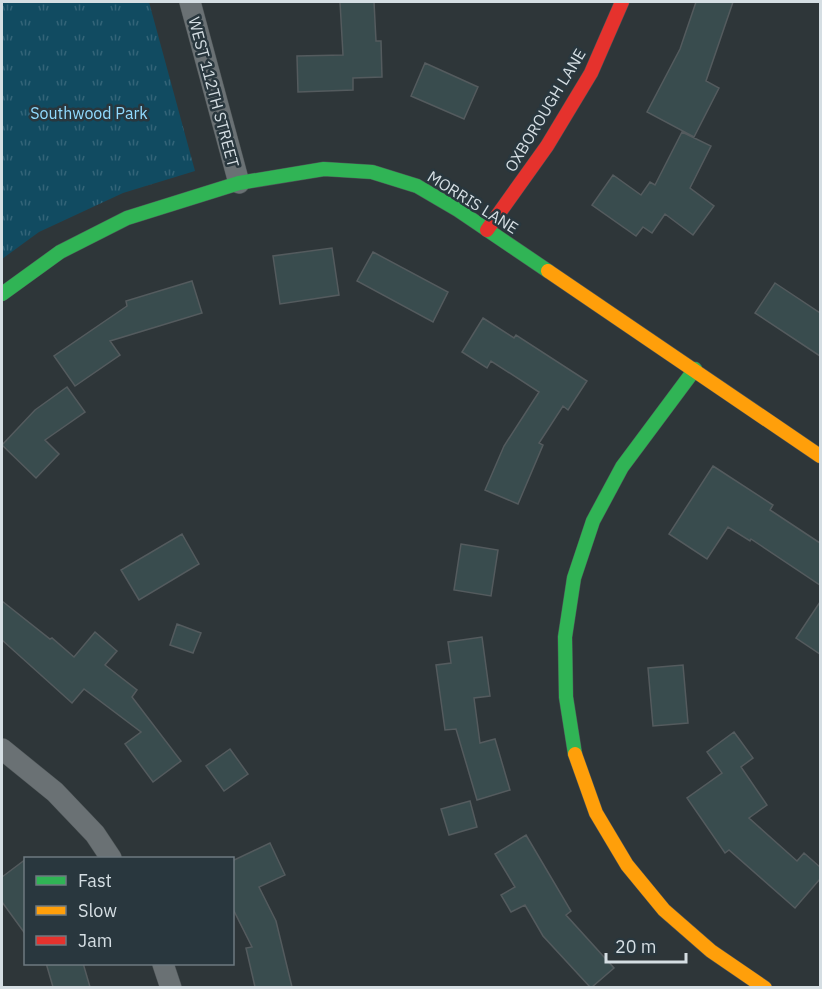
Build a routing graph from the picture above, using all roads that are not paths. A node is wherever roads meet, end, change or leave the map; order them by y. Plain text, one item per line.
1 (190, 2) edge
2 (621, 2) edge
3 (239, 183) junction
4 (487, 230) junction
5 (2, 294) edge
6 (695, 369) junction
7 (820, 456) edge
8 (2, 749) edge
9 (110, 857) edge
10 (164, 965) edge
11 (171, 987) edge
12 (765, 987) edge

1 - 3 street, WEST 112TH STREET
2 - 4 street, OXBOROUGH LANE
3 - 4 street, MORRIS LANE
3 - 5 street, MORRIS LANE
4 - 6 street, MORRIS LANE
6 - 7 street, MORRIS LANE
6 - 12 street
8 - 9 street
10 - 11 street

